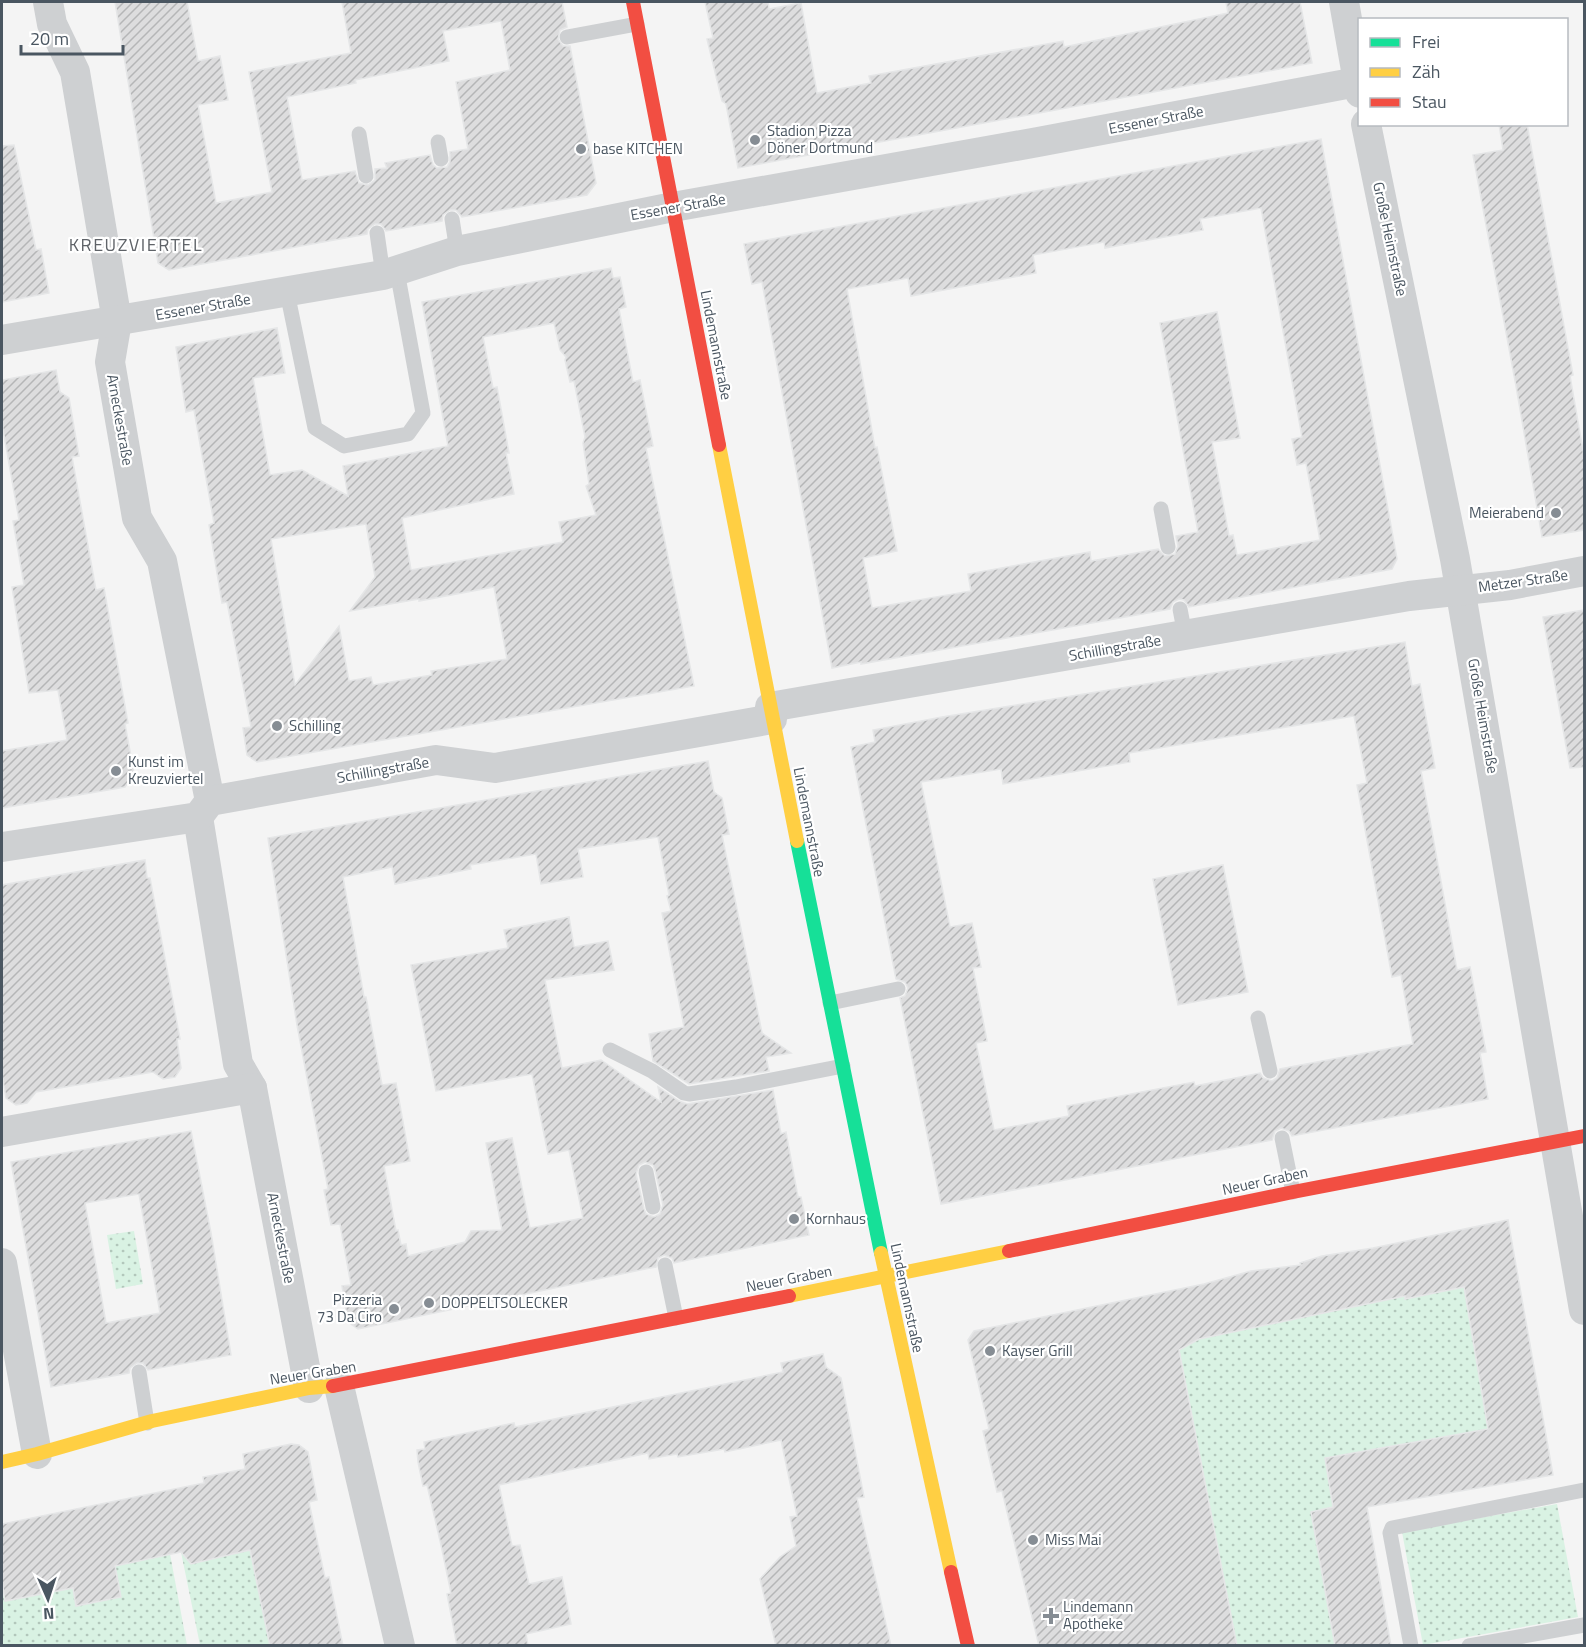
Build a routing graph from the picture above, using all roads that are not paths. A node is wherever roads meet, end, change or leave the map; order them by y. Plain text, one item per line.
1 (48, 2) edge
2 (633, 2) edge
3 (1344, 2) edge
4 (637, 24) junction
5 (567, 37) dead end
6 (1358, 88) edge
7 (1366, 126) edge
8 (359, 134) dead end
9 (438, 142) dead end
10 (441, 159) dead end
11 (366, 176) dead end
12 (673, 207) junction
13 (452, 219) dead end
14 (377, 233) dead end
15 (457, 251) junction
16 (390, 273) junction
17 (287, 292) junction
18 (117, 321) junction
19 (2, 340) edge
20 (1161, 509) dead end
21 (1168, 547) dead end
22 (1584, 571) edge
23 (1461, 589) junction
24 (771, 713) junction
25 (204, 809) junction
26 (2, 847) edge
27 (898, 989) dead end
28 (830, 1003) junction
29 (1258, 1018) dead end
30 (610, 1050) dead end
31 (843, 1066) junction
32 (1270, 1071) dead end
33 (252, 1088) junction
34 (2, 1132) edge
35 (1584, 1136) edge
36 (1282, 1138) dead end
37 (1555, 1140) junction
38 (646, 1172) dead end
39 (1293, 1192) junction
40 (653, 1207) dead end
41 (2, 1263) edge
42 (665, 1265) dead end
43 (886, 1277) junction
44 (1584, 1310) edge
45 (676, 1318) junction
46 (139, 1372) dead end
47 (324, 1387) junction
48 (147, 1422) junction
49 (37, 1454) junction
50 (2, 1462) edge
51 (1584, 1490) edge
52 (1584, 1625) edge
53 (400, 1646) edge
54 (968, 1646) edge
55 (1411, 1646) edge
56 (1469, 1646) edge

1 - 18 street, Arneckestraße
2 - 4 main road, Lindemannstraße
3 - 6 street
4 - 5 lane
4 - 12 main road, Lindemannstraße
6 - 12 street, Essener Straße
7 - 23 street, Große Heimstraße
8 - 11 lane
9 - 10 lane
12 - 15 street, Essener Straße
12 - 24 main road, Lindemannstraße
13 - 15 lane
14 - 16 lane
15 - 16 street, Essener Straße
16 - 17 street, Essener Straße
16 - 17 lane
17 - 18 street, Essener Straße
18 - 19 street, Essener Straße
18 - 25 street, Arneckestraße
20 - 21 lane
22 - 23 street, Metzer Straße
23 - 24 street, Schillingstraße
23 - 37 street, Große Heimstraße
24 - 25 street, Schillingstraße
24 - 28 main road, Lindemannstraße
25 - 26 street, Schillingstraße
25 - 33 street, Arneckestraße
27 - 28 lane
28 - 31 main road, Lindemannstraße
29 - 32 lane
30 - 31 lane
31 - 43 main road, Lindemannstraße
33 - 34 street
33 - 47 street, Arneckestraße
35 - 37 main road, Neuer Graben
36 - 39 lane
37 - 39 main road, Neuer Graben
37 - 44 street, Große Heimstraße
38 - 40 lane
39 - 43 main road, Neuer Graben
41 - 49 street
42 - 45 lane
43 - 45 main road, Neuer Graben
43 - 54 main road, Lindemannstraße
45 - 47 main road, Neuer Graben
46 - 48 lane
47 - 48 main road, Neuer Graben
47 - 53 street, Arneckestraße
48 - 49 main road, Neuer Graben
49 - 50 main road, Neuer Graben
51 - 55 lane
52 - 56 lane

